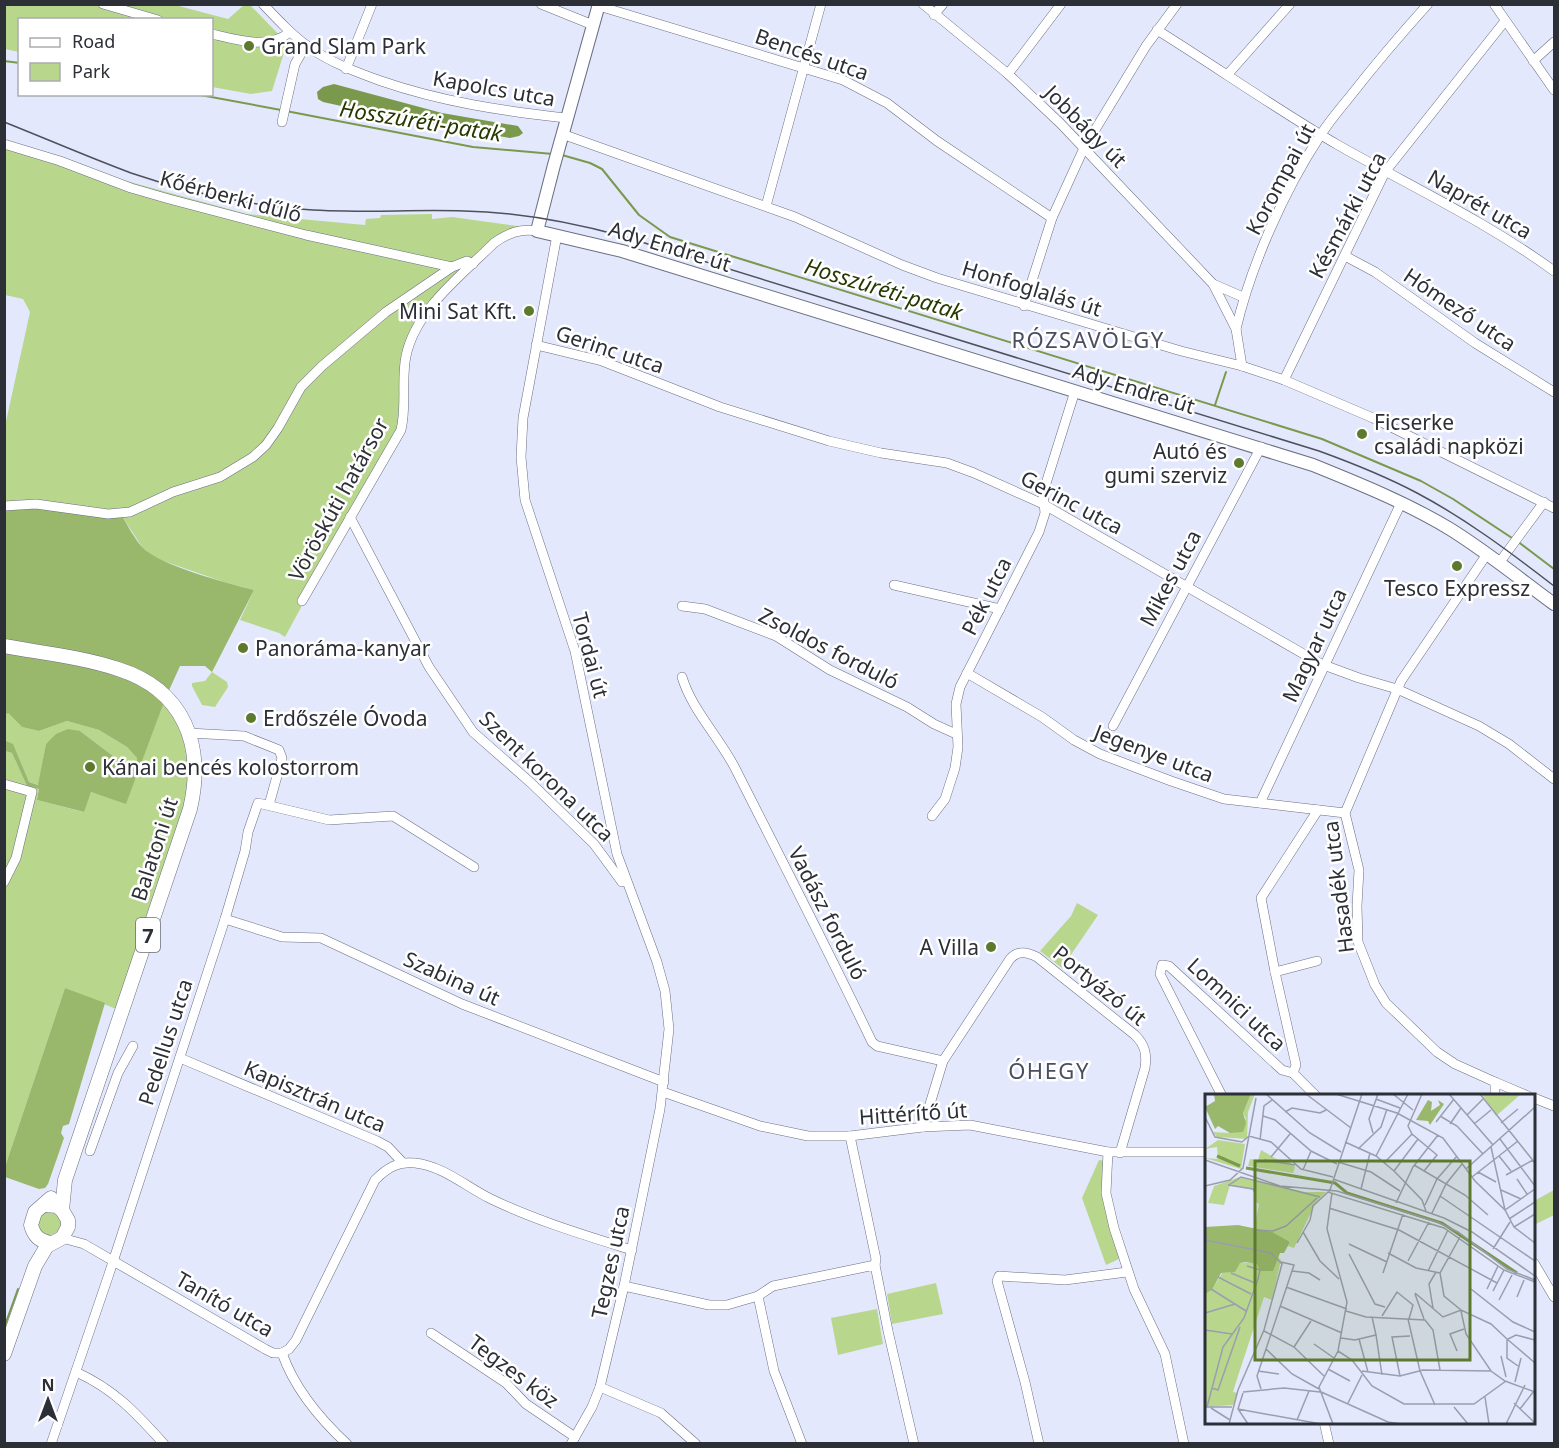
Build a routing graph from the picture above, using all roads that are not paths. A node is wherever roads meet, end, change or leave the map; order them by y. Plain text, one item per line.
1 (103, 4) edge
2 (263, 4) edge
3 (372, 4) edge
4 (541, 4) edge
5 (821, 4) edge
6 (923, 4) edge
7 (943, 4) edge
8 (1060, 4) edge
9 (1177, 4) edge
10 (1290, 4) edge
11 (1428, 4) edge
12 (1494, 4) edge
13 (599, 5) edge
14 (934, 15) junction
15 (151, 18) edge
16 (1505, 21) junction
17 (593, 25) junction
18 (1156, 30) junction
19 (290, 32) junction
20 (213, 34) edge
21 (1554, 42) edge
22 (306, 45) junction
23 (1533, 61) junction
24 (804, 68) junction
25 (346, 69) junction
26 (1008, 74) junction
27 (1228, 74) junction
28 (1554, 90) edge
29 (566, 118) junction
30 (283, 119) dead end
31 (562, 134) junction
32 (1320, 134) junction
33 (4, 144) edge
34 (1084, 148) junction
35 (1385, 172) junction
36 (766, 206) junction
37 (1052, 218) junction
38 (537, 231) junction
39 (557, 235) junction
40 (1345, 256) junction
41 (473, 264) junction
42 (452, 267) junction
43 (1554, 271) edge
44 (1213, 284) junction
45 (1244, 297) junction
46 (1024, 306) junction
47 (1236, 329) junction
48 (536, 345) junction
49 (1242, 366) junction
50 (1284, 380) junction
51 (1075, 391) junction
52 (1554, 392) edge
53 (1261, 447) junction
54 (1544, 502) junction
55 (1401, 503) junction
56 (1043, 504) junction
57 (4, 506) edge
58 (1554, 508) edge
59 (350, 517) junction
60 (1487, 554) junction
61 (1499, 563) junction
62 (894, 585) dead end
63 (1186, 585) junction
64 (302, 601) dead end
65 (1554, 604) edge
66 (682, 606) dead end
67 (1000, 609) junction
68 (4, 646) edge
69 (1325, 665) junction
70 (968, 673) junction
71 (682, 677) dead end
72 (1397, 689) junction
73 (1113, 726) dead end
74 (189, 733) junction
75 (956, 734) junction
76 (1554, 779) edge
77 (4, 784) edge
78 (1260, 803) junction
79 (268, 805) junction
80 (1318, 810) junction
81 (1345, 813) junction
82 (932, 816) dead end
83 (474, 867) dead end
84 (4, 882) edge
85 (635, 901) junction
86 (225, 919) junction
87 (1317, 961) dead end
88 (1275, 972) junction
89 (133, 1046) dead end
90 (180, 1058) junction
91 (943, 1061) junction
92 (1293, 1073) junction
93 (1495, 1083) junction
94 (664, 1087) junction
95 (1221, 1094) edge
96 (1315, 1094) edge
97 (1492, 1094) edge
98 (1525, 1094) edge
99 (1535, 1099) edge
100 (1554, 1106) edge
101 (83, 1125) junction
102 (923, 1127) junction
103 (97, 1130) junction
104 (850, 1136) junction
105 (90, 1151) dead end
106 (1108, 1152) junction
107 (1205, 1152) edge
108 (1120, 1153) junction
109 (403, 1163) junction
110 (65, 1180) junction
111 (45, 1205) junction
112 (62, 1210) junction
113 (60, 1236) junction
114 (36, 1237) junction
115 (632, 1250) junction
116 (113, 1261) junction
117 (875, 1265) junction
118 (35, 1266) junction
119 (1535, 1266) edge
120 (1127, 1272) junction
121 (624, 1286) junction
122 (758, 1296) junction
123 (1554, 1297) edge
124 (431, 1333) dead end
125 (282, 1353) junction
126 (4, 1354) edge
127 (76, 1372) junction
128 (600, 1387) junction
129 (1324, 1424) edge
130 (573, 1440) edge
131 (51, 1443) edge
132 (164, 1443) edge
133 (347, 1443) edge
134 (696, 1443) edge
135 (802, 1443) edge
136 (914, 1443) edge
137 (1040, 1443) edge
138 (1184, 1443) edge
139 (1329, 1443) edge

1 - 15 street
2 - 19 street, Kapolcs utca
3 - 25 street
4 - 17 street
5 - 24 street
6 - 14 street, Jobbágy út
7 - 14 street
8 - 26 street
9 - 18 street
10 - 27 street
11 - 32 street, Korompai út
12 - 16 street
13 - 17 street
13 - 24 street, Bencés utca
14 - 26 street, Jobbágy út
16 - 23 street
16 - 35 street, Késmárki utca
17 - 29 street
18 - 27 street, Naprét utca
18 - 34 street
19 - 20 street
19 - 22 street, Kapolcs utca
21 - 23 street
22 - 25 street, Kapolcs utca
22 - 30 street
23 - 28 street
24 - 36 street
24 - 37 street, Bencés utca
25 - 29 street, Kapolcs utca
26 - 34 street, Jobbágy út
27 - 32 street, Naprét utca
29 - 31 street
31 - 36 street, Honfoglalás út
31 - 38 street
32 - 35 street, Naprét utca
32 - 45 street, Korompai út
33 - 42 street, Kőérberki dűlő
34 - 37 street
34 - 44 street, Jobbágy út
35 - 40 street, Késmárki utca
35 - 43 street, Naprét utca
36 - 46 street, Honfoglalás út
37 - 46 street
38 - 39 street, Ady Endre út
38 - 41 street, Vöröskúti határsor
39 - 48 street, Tordai út
39 - 51 street, Ady Endre út
40 - 50 street, Késmárki utca
40 - 52 street, Hómező utca
41 - 42 street, Kőérberki dűlő
41 - 59 street, Vöröskúti határsor
42 - 57 street, Kőérberki dűlő
44 - 45 street, Jobbágy út
44 - 47 street, Jobbágy út
45 - 47 street, Korompai út
46 - 49 street, Honfoglalás út
47 - 49 street, Jobbágy út
48 - 56 street, Gerinc utca
48 - 85 street, Tordai út
49 - 50 street, Honfoglalás út
50 - 54 street, Honfoglalás út
51 - 53 street, Ady Endre út
51 - 56 street, Pék utca
53 - 55 street, Ady Endre út
53 - 63 street, Mikes utca
54 - 58 street, Honfoglalás út
54 - 61 street
55 - 60 street, Ady Endre út
55 - 69 street, Magyar utca
56 - 63 street, Gerinc utca
56 - 67 street, Pék utca
59 - 64 street, Vöröskúti határsor
59 - 85 street, Szent korona utca
60 - 61 street, Ady Endre út
60 - 72 street, Hasadék utca
61 - 65 street, Ady Endre út
62 - 67 street
63 - 69 street, Gerinc utca
63 - 73 street, Mikes utca
66 - 75 street, Zsoldos forduló
67 - 70 street, Pék utca
68 - 74 main road, Balatoni út / 7
69 - 72 street, Gerinc utca
69 - 78 street, Magyar utca
70 - 75 street, Pék utca
70 - 78 street, Jegenye utca
71 - 91 street, Vadász forduló
72 - 76 street, Gerinc utca
72 - 81 street, Hasadék utca
74 - 79 street, Pedellus utca
74 - 101 main road, Balatoni út / 7
75 - 82 street, Pék utca
77 - 84 street
78 - 80 street, Jegenye utca
79 - 83 street
79 - 86 street, Pedellus utca
80 - 81 street, Jegenye utca
80 - 88 street, Lomnici utca
81 - 93 street, Hasadék utca
85 - 94 street, Tordai út
86 - 90 street, Pedellus utca
86 - 94 street, Szabina út
87 - 88 street
88 - 92 street, Lomnici utca
89 - 103 street
90 - 109 street, Kapisztrán utca
90 - 116 street, Pedellus utca
91 - 102 street
91 - 108 street, Portyázó út
92 - 95 street, Lomnici utca
92 - 96 street
93 - 97 street
93 - 98 street, Hasadék utca
94 - 104 street, Hittérítő út
94 - 115 street, Tegzes utca
99 - 100 street
101 - 103 street
101 - 110 main road, Balatoni út / 7
102 - 104 street, Hittérítő út
102 - 106 street, Hittérítő út
103 - 105 street
104 - 117 street
106 - 108 street, Hittérítő út
106 - 120 street
107 - 108 street, Hittérítő út
109 - 115 street
109 - 125 street
110 - 111 main road, Balatoni út / 7
110 - 112 main road, Balatoni út / 7
111 - 112 main road
111 - 114 main road, Balatoni út / 7
112 - 113 main road, Balatoni út / 7
113 - 114 main road
113 - 116 street, Tanító utca
113 - 118 main road, Balatoni út / 7
114 - 118 main road, Balatoni út / 7
115 - 121 street, Tegzes utca
116 - 125 street, Tanító utca
116 - 127 street, Pedellus utca
117 - 122 street
117 - 136 street
118 - 126 main road, Balatoni út / 7
119 - 123 street
120 - 137 street
120 - 138 street
121 - 122 street
121 - 128 street, Tegzes utca
122 - 135 street
124 - 130 street, Tegzes köz
125 - 133 street, Tanító utca
127 - 131 street, Pedellus utca
127 - 132 street
128 - 130 street, Tegzes utca
128 - 134 street
129 - 139 street

